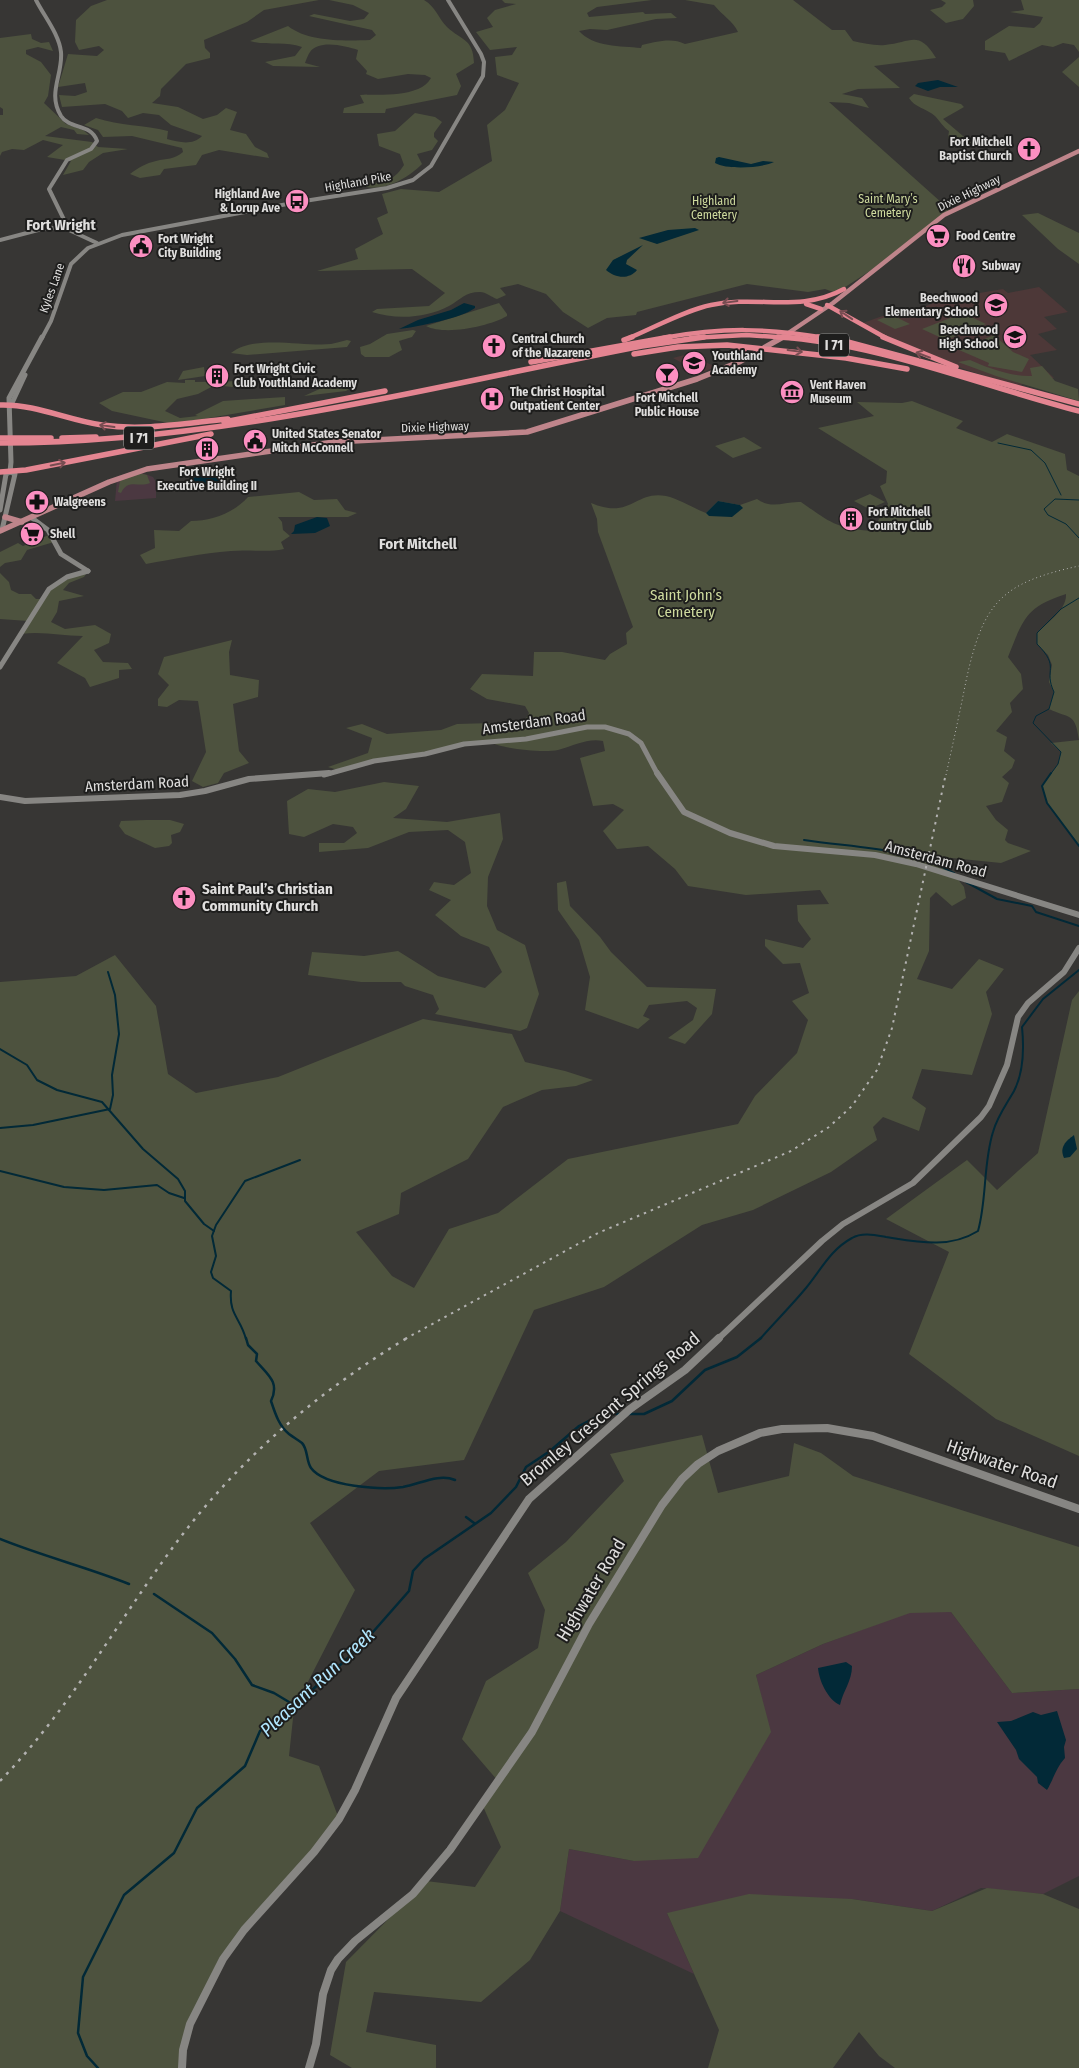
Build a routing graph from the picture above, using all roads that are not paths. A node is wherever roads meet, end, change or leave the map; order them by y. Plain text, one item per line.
1 (36, 0) edge
2 (448, 0) edge
3 (1079, 151) edge
4 (67, 226) junction
5 (0, 240) edge
6 (97, 243) junction
7 (876, 267) junction
8 (844, 289) junction
9 (779, 301) junction
10 (827, 305) junction
11 (821, 309) junction
12 (727, 345) junction
13 (605, 347) junction
14 (766, 348) junction
15 (582, 357) junction
16 (747, 358) junction
17 (997, 389) junction
18 (1070, 402) junction
19 (1079, 404) edge
20 (0, 405) edge
21 (11, 405) junction
22 (306, 410) junction
23 (1079, 411) edge
24 (260, 415) junction
25 (276, 416) junction
26 (269, 420) junction
27 (0, 438) edge
28 (0, 443) edge
29 (0, 472) edge
30 (10, 472) junction
31 (0, 510) edge
32 (5, 517) junction
33 (32, 518) junction
34 (22, 522) junction
35 (1, 531) edge
36 (0, 667) edge
37 (0, 796) edge
38 (1079, 915) edge
39 (1079, 948) edge
40 (1079, 1509) edge
41 (182, 2068) edge
42 (309, 2068) edge

1 - 4 street
2 - 6 street, Highland Pike
3 - 7 main road, Dixie Highway
4 - 5 street
4 - 6 street
6 - 21 street, Kyles Lane
7 - 8 main road, Dixie Highway
7 - 10 main road, Dixie Highway
8 - 9 highway
8 - 10 main road, Dixie Highway
9 - 11 highway
9 -> 13 highway
10 - 11 main road, Dixie Highway
18 -> 10 highway
11 - 14 main road, Dixie Highway
12 - 14 highway
12 - 15 highway
12 - 16 highway
13 - 15 highway, I 71
13 - 18 highway, I 71
14 - 16 main road, Dixie Highway
14 -> 17 highway
15 - 17 highway, I 71
15 - 22 highway, I 71
15 - 22 highway, I 71
16 - 33 main road, Dixie Highway
17 - 23 highway, I 71
18 - 19 highway, I 71
20 - 21 highway
24 -> 21 highway
21 - 30 street, Kyles Lane
22 - 25 highway, I 71
24 - 25 highway, I 71
24 - 27 highway, I 71
25 - 26 highway, I 71
26 - 28 highway, I 71
30 -> 26 highway
29 - 30 highway
30 - 31 street, Kyles Lane
30 - 32 street, Kyles Lane
32 - 34 main road
32 - 35 street, Kyles Lane
33 - 34 main road, Dixie Highway
33 - 36 street
34 - 35 main road, Dixie Highway
37 - 38 street, Amsterdam Road
39 - 41 street, Bromley Crescent Springs Road
40 - 42 street, Highwater Road

